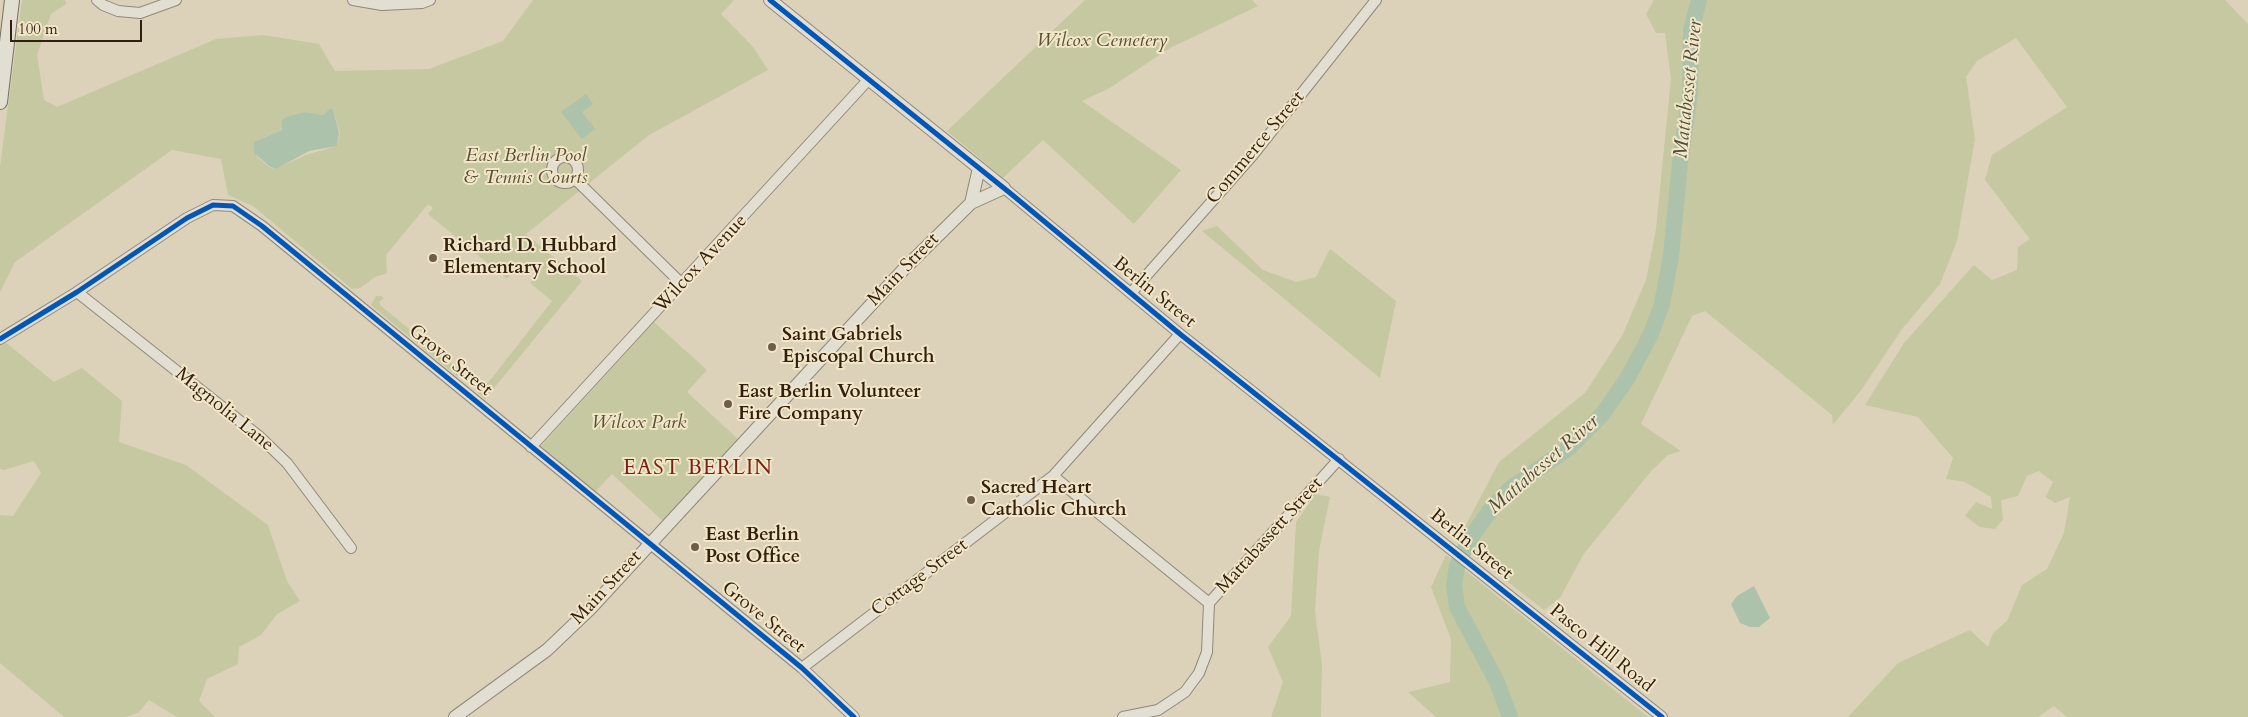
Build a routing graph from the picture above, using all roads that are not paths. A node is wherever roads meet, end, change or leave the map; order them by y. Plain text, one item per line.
1 (12, 0) edge
2 (97, 0) edge
3 (176, 0) edge
4 (353, 0) edge
5 (430, 0) edge
6 (770, 0) edge
7 (1376, 0) edge
8 (5, 25) edge
9 (869, 79) junction
10 (0, 102) edge
11 (979, 168) junction
12 (575, 179) dead end
13 (1004, 188) junction
14 (971, 203) junction
15 (682, 284) junction
16 (77, 292) junction
17 (1131, 293) junction
18 (1180, 334) junction
19 (0, 339) edge
20 (531, 447) junction
21 (1339, 459) junction
22 (1053, 476) junction
23 (648, 544) junction
24 (351, 548) dead end
25 (1209, 603) junction
26 (1522, 605) joint
27 (802, 668) junction
28 (455, 717) edge
29 (854, 717) edge
30 (1123, 717) edge
31 (1662, 717) edge

1 - 8 main road
2 - 3 street
4 - 5 street
6 - 9 street, Berlin Street
7 - 17 street, Commerce Street
8 - 10 main road
9 - 11 street, Berlin Street
9 - 15 street, Wilcox Avenue
11 - 13 street, Berlin Street
11 - 14 street
12 - 15 street
13 - 14 street, Main Street
13 - 17 street, Berlin Street
14 - 23 street, Main Street
15 - 20 street, Wilcox Avenue
16 - 19 street, Grove Street
16 - 20 street, Grove Street
16 - 24 street, Magnolia Lane
17 - 18 street, Berlin Street
18 - 21 street, Berlin Street
18 - 22 street, Cottage Street
20 - 23 street, Grove Street
21 - 25 street, Mattabassett Street
21 - 26 street, Berlin Street
22 - 25 street
22 - 27 street, Cottage Street
23 - 27 street, Grove Street
23 - 28 street, Main Street
25 - 30 street, Mattabassett Street
26 - 31 street, Pasco Hill Road
27 - 29 street, Grove Street

